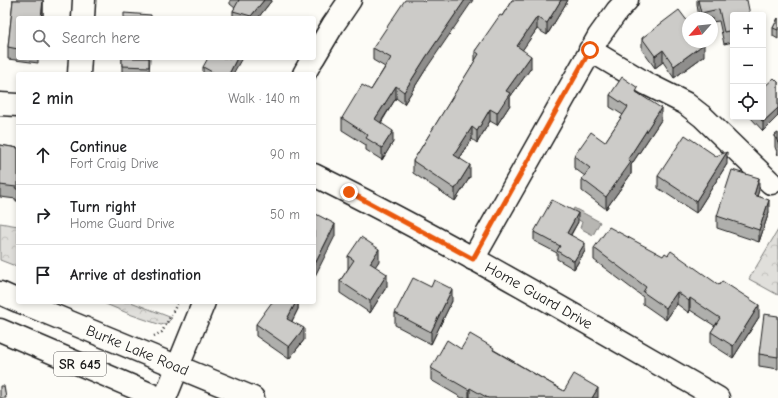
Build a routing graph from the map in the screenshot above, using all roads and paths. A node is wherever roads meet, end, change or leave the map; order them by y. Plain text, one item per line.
1 (84, 0) edge
2 (350, 0) edge
3 (628, 0) edge
4 (83, 16) edge
5 (590, 50) junction
6 (316, 53) edge
7 (80, 60) edge
8 (312, 60) edge
9 (79, 72) edge
10 (305, 72) edge
11 (0, 104) edge
12 (16, 105) edge
13 (316, 176) edge
14 (771, 183) dead end
15 (473, 259) junction
16 (0, 293) edge
17 (16, 300) edge
18 (26, 304) edge
19 (203, 304) edge
20 (0, 330) edge
21 (177, 367) junction
22 (159, 398) edge
23 (165, 398) edge
24 (253, 398) edge
25 (718, 398) edge

1 - 4 street
2 - 6 street
3 - 5 street
5 - 14 street
5 - 15 street
7 - 9 street
8 - 10 street
11 - 12 street
13 - 15 street, Home Guard Drive
15 - 25 street, Home Guard Drive
16 - 17 street
18 - 21 street, Burke Lake Road / SR 645
19 - 21 street
20 - 22 street, SR 645
21 - 23 street
21 - 24 street, Burke Lake Road / SR 645

